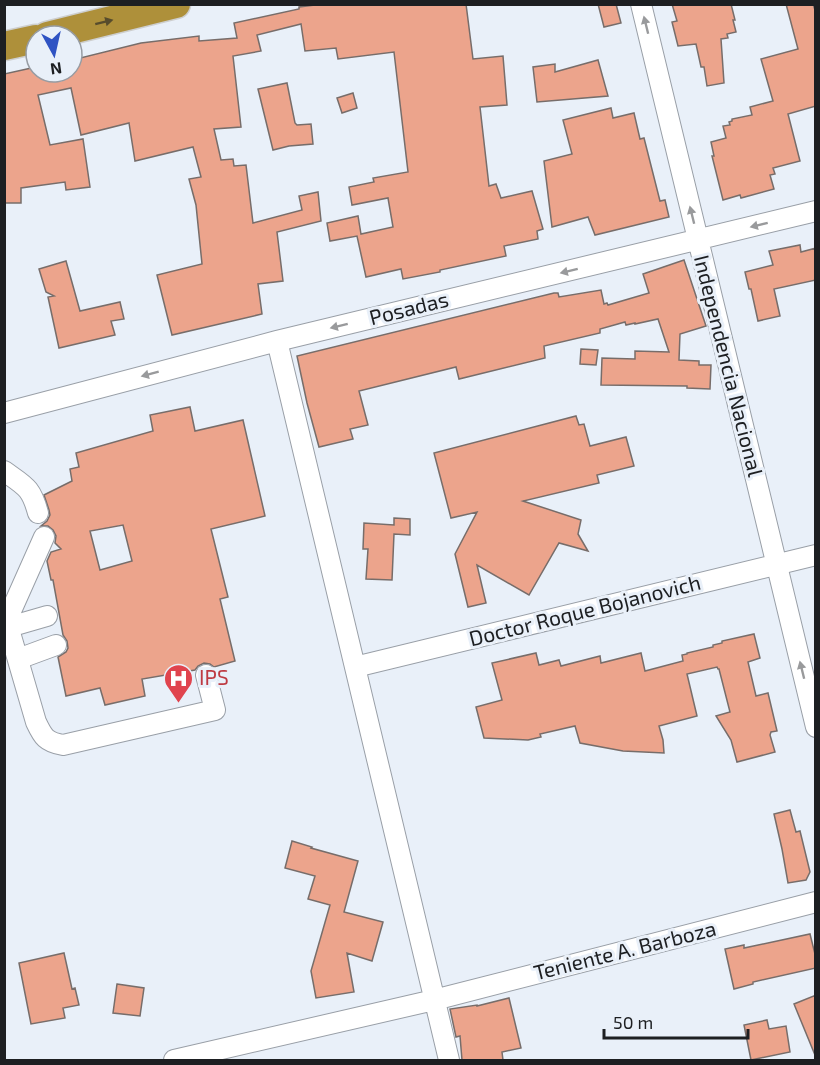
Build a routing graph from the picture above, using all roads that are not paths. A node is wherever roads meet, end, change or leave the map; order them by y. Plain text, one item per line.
1 (176, 4) edge
2 (641, 4) edge
3 (84, 27) edge
4 (24, 42) edge
5 (4, 46) edge
6 (816, 211) edge
7 (698, 240) junction
8 (277, 341) junction
9 (4, 413) edge
10 (4, 471) edge
11 (38, 513) dead end
12 (44, 537) dead end
13 (816, 555) edge
14 (776, 564) junction
15 (47, 616) dead end
16 (6, 620) edge
17 (56, 645) dead end
18 (18, 659) junction
19 (355, 667) junction
20 (206, 675) dead end
21 (816, 727) edge
22 (816, 902) edge
23 (435, 1000) junction
24 (174, 1060) edge
25 (449, 1060) edge

3 -> 1 highway
7 -> 2 street, Independencia Nacional
4 - 5 highway
6 -> 7 street, Posadas
7 -> 8 street, Posadas
7 - 14 street, Independencia Nacional
8 -> 9 street, Posadas
8 - 19 street
10 - 11 street
12 - 16 street
13 - 14 street, Doctor Roque Bojanovich
14 - 19 street, Doctor Roque Bojanovich
21 -> 14 street, Independencia Nacional
15 - 16 street
16 - 18 street
17 - 18 street
18 - 20 street
19 - 23 street
22 - 23 street, Teniente A. Barboza
23 - 24 street, Teniente A. Barboza
23 - 25 street

